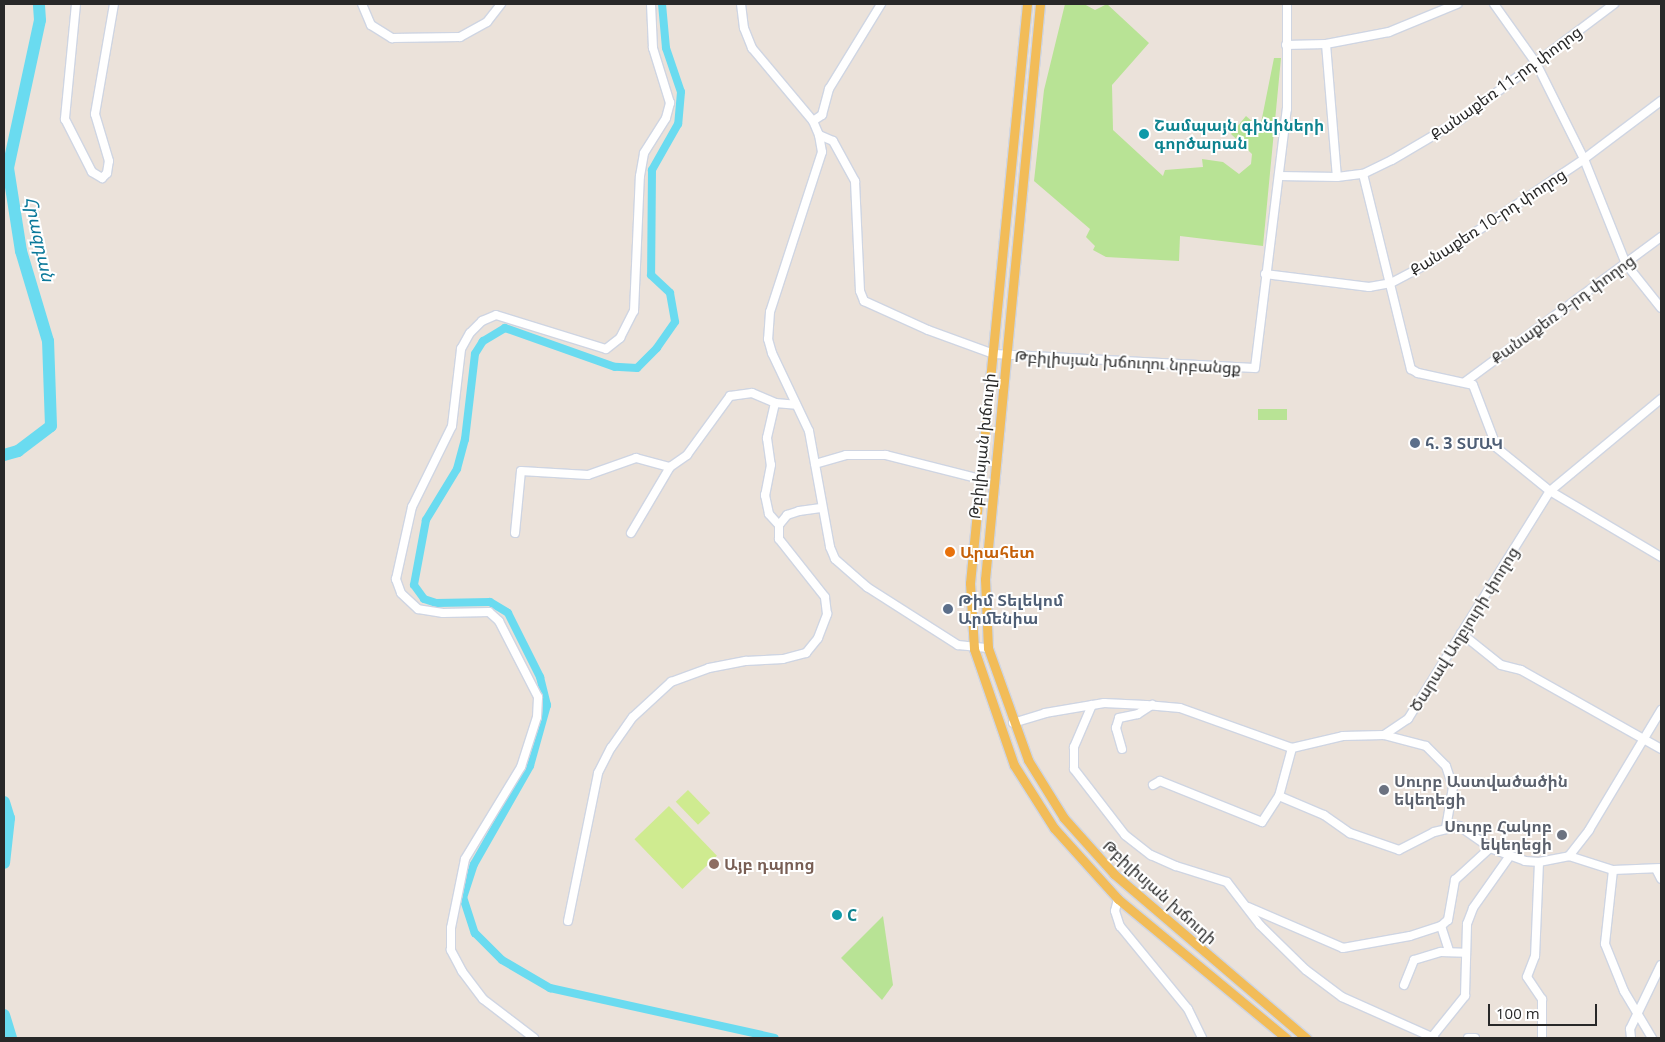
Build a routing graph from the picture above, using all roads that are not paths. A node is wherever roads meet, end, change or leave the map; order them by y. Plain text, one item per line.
1 (76, 4) edge
2 (114, 4) edge
3 (362, 4) edge
4 (501, 4) edge
5 (651, 4) edge
6 (741, 4) edge
7 (881, 4) edge
8 (1027, 4) edge
9 (1040, 4) edge
10 (1287, 4) edge
11 (1457, 4) edge
12 (1494, 4) edge
13 (1614, 4) edge
14 (1326, 44) junction
15 (1286, 45) junction
16 (1536, 63) junction
17 (1661, 100) edge
18 (814, 121) junction
19 (820, 135) junction
20 (1584, 159) junction
21 (1363, 174) junction
22 (1279, 176) junction
23 (1337, 177) junction
24 (1661, 238) edge
25 (1626, 264) junction
26 (1265, 274) junction
27 (1391, 283) junction
28 (1661, 308) edge
29 (994, 354) junction
30 (1006, 356) junction
31 (1465, 382) junction
32 (1661, 399) edge
33 (775, 403) junction
34 (796, 405) junction
35 (814, 464) junction
36 (670, 467) junction
37 (981, 479) junction
38 (1550, 491) junction
39 (821, 508) junction
40 (779, 525) junction
41 (515, 533) dead end
42 (631, 533) dead end
43 (1661, 557) edge
44 (1461, 633) junction
45 (988, 648) junction
46 (974, 649) junction
47 (1092, 705) junction
48 (1152, 705) junction
49 (1661, 710) edge
50 (1013, 723) junction
51 (1384, 735) junction
52 (1644, 740) junction
53 (1292, 748) junction
54 (1122, 749) dead end
55 (1661, 749) edge
56 (1153, 785) dead end
57 (1279, 796) junction
58 (1446, 828) junction
59 (1490, 848) junction
60 (1569, 856) junction
61 (1509, 857) junction
62 (1539, 862) junction
63 (1659, 869) edge
64 (1613, 870) junction
65 (1661, 879) edge
66 (1118, 899) junction
67 (1248, 907) junction
68 (568, 921) dead end
69 (1441, 926) junction
70 (1449, 952) junction
71 (1465, 953) junction
72 (1661, 965) edge
73 (1404, 985) dead end
74 (1638, 1017) junction
75 (534, 1038) edge
76 (1202, 1038) edge
77 (1286, 1038) edge
78 (1306, 1038) edge
79 (1433, 1038) edge
80 (1468, 1038) edge
81 (1475, 1038) edge
82 (1542, 1038) edge
83 (1631, 1038) edge
84 (1652, 1038) edge

1 - 2 street
3 - 4 street
5 - 75 street
6 - 18 street
7 - 18 street
8 - 29 main road, Թբիլիսյան խճուղի
9 - 30 main road, Թբիլիսյան խճուղի
10 - 15 street, Թբիլիսյան խճուղու նրբանցք
11 - 14 street
12 - 16 street
13 - 16 street, Քանաքեռ 11-րդ փողոց
14 - 15 street
14 - 23 street
15 - 22 street, Թբիլիսյան խճուղու նրբանցք
16 - 20 street
16 - 21 street, Քանաքեռ 11-րդ փողոց
17 - 20 street, Քանաքեռ 10-րդ փողոց
18 - 19 street
19 - 29 street, Թբիլիսյան խճուղու նրբանցք
19 - 34 street
20 - 25 street
20 - 27 street, Քանաքեռ 10-րդ փողոց
21 - 23 street, Քանաքեռ 11-րդ փողոց
21 - 27 street
22 - 23 street, Քանաքեռ 11-րդ փողոց
22 - 26 street, Թբիլիսյան խճուղու նրբանցք
24 - 25 street, Քանաքեռ 9-րդ փողոց
25 - 28 street
25 - 31 street, Քանաքեռ 9-րդ փողոց
26 - 27 street, Քանաքեռ 10-րդ փողոց
26 - 30 street, Թբիլիսյան խճուղու նրբանցք
27 - 31 street
29 - 30 street, Թբիլիսյան խճուղու նրբանցք
29 - 37 main road, Թբիլիսյան խճուղի
30 - 45 main road, Թբիլիսյան խճուղի
31 - 38 street
32 - 38 street, Ծարավ Աղբյուրի փողոց
33 - 34 street
33 - 36 street
33 - 40 street
34 - 35 street
35 - 37 street
35 - 39 street
36 - 41 street
36 - 42 street
37 - 46 main road, Թբիլիսյան խճուղի
38 - 43 street
38 - 44 street, Ծարավ Աղբյուրի փողոց
39 - 40 street
39 - 46 street
40 - 68 street
44 - 51 street, Ծարավ Աղբյուրի փողոց
44 - 52 street
45 - 46 street
45 - 50 main road, Թբիլիսյան խճուղի
46 - 66 main road, Թբիլիսյան խճուղի
47 - 48 street
47 - 50 street
47 - 67 street
48 - 53 street
48 - 54 street
49 - 52 street
50 - 78 main road, Թբիլիսյան խճուղի
51 - 53 street
51 - 58 street
52 - 55 street
52 - 60 street
53 - 57 street
56 - 57 street
57 - 58 street
58 - 59 street
59 - 61 street
59 - 69 street
60 - 62 street
60 - 64 street
61 - 62 street
61 - 71 street
62 - 82 street
63 - 64 street
63 - 65 street
64 - 74 street
66 - 76 street
66 - 77 main road, Թբիլիսյան խճուղի
67 - 69 street
67 - 79 street
69 - 70 street
70 - 71 street
70 - 73 street
71 - 79 street
72 - 74 street
74 - 83 street
74 - 84 street
80 - 81 street

